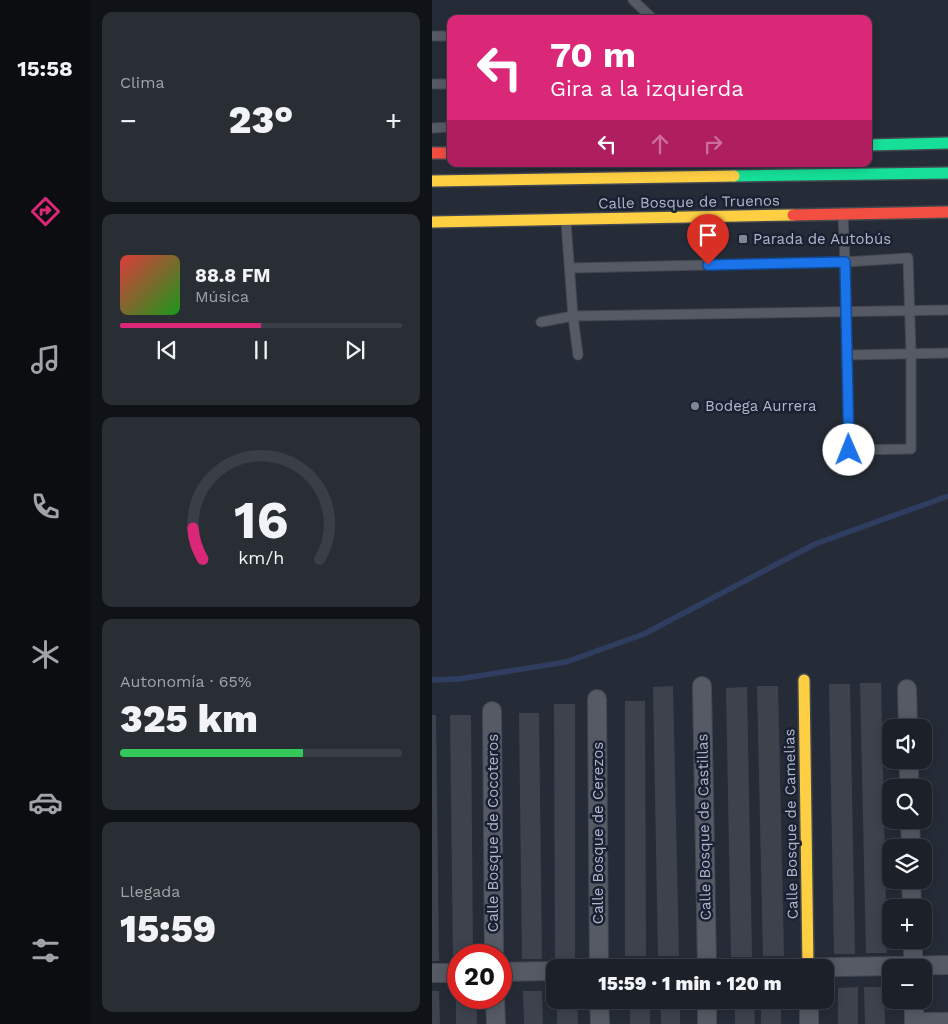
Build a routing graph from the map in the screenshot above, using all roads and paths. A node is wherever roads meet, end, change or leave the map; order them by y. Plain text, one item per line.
1 (633, 0) edge
2 (649, 15) edge
3 (432, 36) edge
4 (447, 36) edge
5 (432, 84) edge
6 (447, 84) edge
7 (447, 127) edge
8 (432, 128) edge
9 (948, 143) edge
10 (872, 145) edge
11 (432, 153) edge
12 (447, 153) edge
13 (948, 173) edge
14 (432, 181) edge
15 (948, 212) edge
16 (843, 214) junction
17 (566, 219) junction
18 (432, 222) edge
19 (845, 262) junction
20 (570, 268) junction
21 (948, 310) edge
22 (846, 311) junction
23 (910, 311) junction
24 (573, 316) junction
25 (541, 322) dead end
26 (948, 353) edge
27 (911, 354) junction
28 (578, 355) dead end
29 (848, 355) junction
30 (804, 680) dead end
31 (702, 686) dead end
32 (907, 689) dead end
33 (597, 699) dead end
34 (492, 711) dead end
35 (908, 719) edge
36 (494, 944) edge
37 (599, 959) edge
38 (707, 959) edge
39 (808, 959) edge
40 (948, 965) edge
41 (932, 966) edge
42 (834, 967) edge
43 (882, 967) edge
44 (546, 971) edge
45 (512, 972) edge
46 (432, 973) edge
47 (447, 973) edge
48 (495, 1009) edge
49 (599, 1009) edge
50 (707, 1009) edge
51 (809, 1009) edge
52 (914, 1009) edge
53 (948, 1022) edge
54 (914, 1023) edge
55 (496, 1024) edge
56 (600, 1024) edge
57 (707, 1024) edge
58 (809, 1024) edge

1 - 2 lane
3 - 4 lane
5 - 6 lane
7 - 8 lane
9 - 10 street
11 - 12 street
13 - 14 street
15 - 16 street, Calle Bosque de Truenos
16 - 17 street, Calle Bosque de Truenos
16 - 19 lane
17 - 18 street, Calle Bosque de Truenos
17 - 20 lane
19 - 20 lane
19 - 22 lane
19 - 23 lane
20 - 24 lane
21 - 23 lane
22 - 23 lane
22 - 24 lane
22 - 29 lane
23 - 27 lane
24 - 25 lane
24 - 28 lane
26 - 27 lane
27 - 29 lane
27 - 29 lane
30 - 39 street, Calle Bosque de Camelias
31 - 38 street, Calle Bosque de Castillas
32 - 35 street
33 - 37 street, Calle Bosque de Cerezos
34 - 36 street, Calle Bosque de Cocoteros
40 - 41 street
42 - 43 street
44 - 45 street
46 - 47 street
48 - 55 street
49 - 56 street
50 - 57 street
51 - 58 street
52 - 54 street
53 - 54 street

